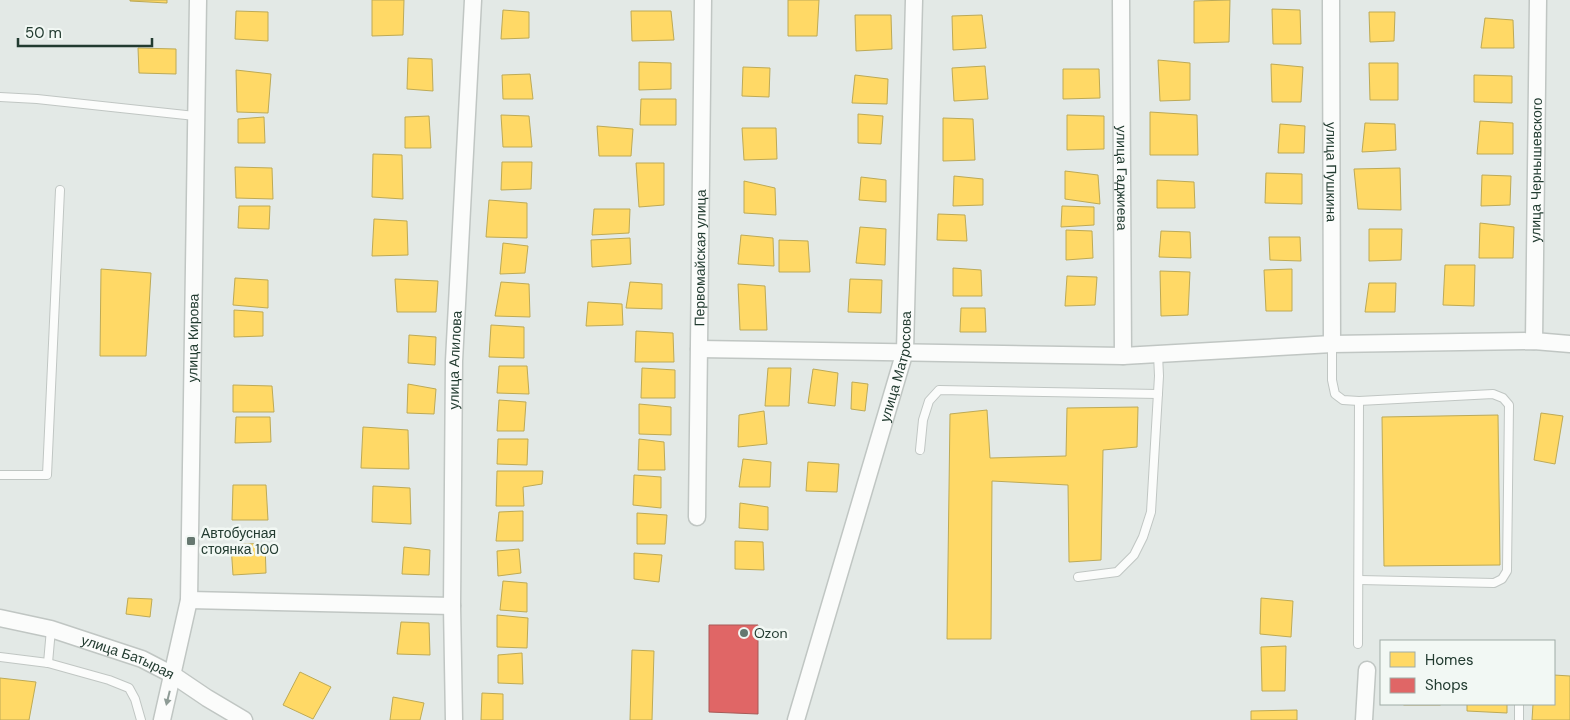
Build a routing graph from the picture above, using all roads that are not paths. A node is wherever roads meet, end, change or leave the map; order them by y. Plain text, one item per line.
1 (198, 0) edge
2 (473, 0) edge
3 (703, 0) edge
4 (914, 0) edge
5 (1121, 0) edge
6 (1331, 0) edge
7 (1538, 0) edge
8 (0, 97) edge
9 (195, 116) junction
10 (60, 190) dead end
11 (1534, 340) junction
12 (1332, 344) junction
13 (1570, 344) edge
14 (699, 349) junction
15 (905, 352) junction
16 (1158, 354) junction
17 (1123, 356) junction
18 (1158, 394) junction
19 (1358, 401) junction
20 (920, 450) dead end
21 (0, 476) edge
22 (697, 517) dead end
23 (1078, 577) dead end
24 (1360, 580) junction
25 (189, 600) junction
26 (452, 606) junction
27 (0, 618) edge
28 (51, 629) junction
29 (1358, 644) dead end
30 (0, 657) edge
31 (48, 663) junction
32 (1366, 670) dead end
33 (173, 675) junction
34 (1519, 705) edge
35 (141, 720) edge
36 (162, 720) edge
37 (244, 720) edge
38 (454, 720) edge
39 (796, 720) edge
40 (1364, 720) edge
41 (1519, 720) edge

1 - 9 street, улица Кирова
2 - 26 street, улица Алилова
3 - 14 street, Первомайская улица
4 - 15 street, улица Матросова
5 - 17 street, улица Гаджиева
6 - 12 street, улица Пушкина
7 - 11 street, улица Чернышевского
8 - 9 lane
9 - 25 street, улица Кирова
10 - 21 lane
11 - 12 street
11 - 13 street
12 - 16 street
12 - 19 lane
14 - 15 street
14 - 22 street, Первомайская улица
15 - 17 street
15 - 39 street, улица Матросова
16 - 17 street
16 - 18 lane
18 - 20 lane
18 - 23 lane
19 - 24 lane
19 - 24 lane
24 - 29 lane
25 - 26 street
25 - 33 street, улица Кирова
26 - 38 street, улица Алилова
27 - 28 street, улица Батырая
28 - 31 lane
28 - 33 street, улица Батырая
30 - 31 lane
31 - 35 lane
32 - 40 street
33 -> 36 street, улица Кирова
33 - 37 street, улица Батырая
34 - 41 lane

